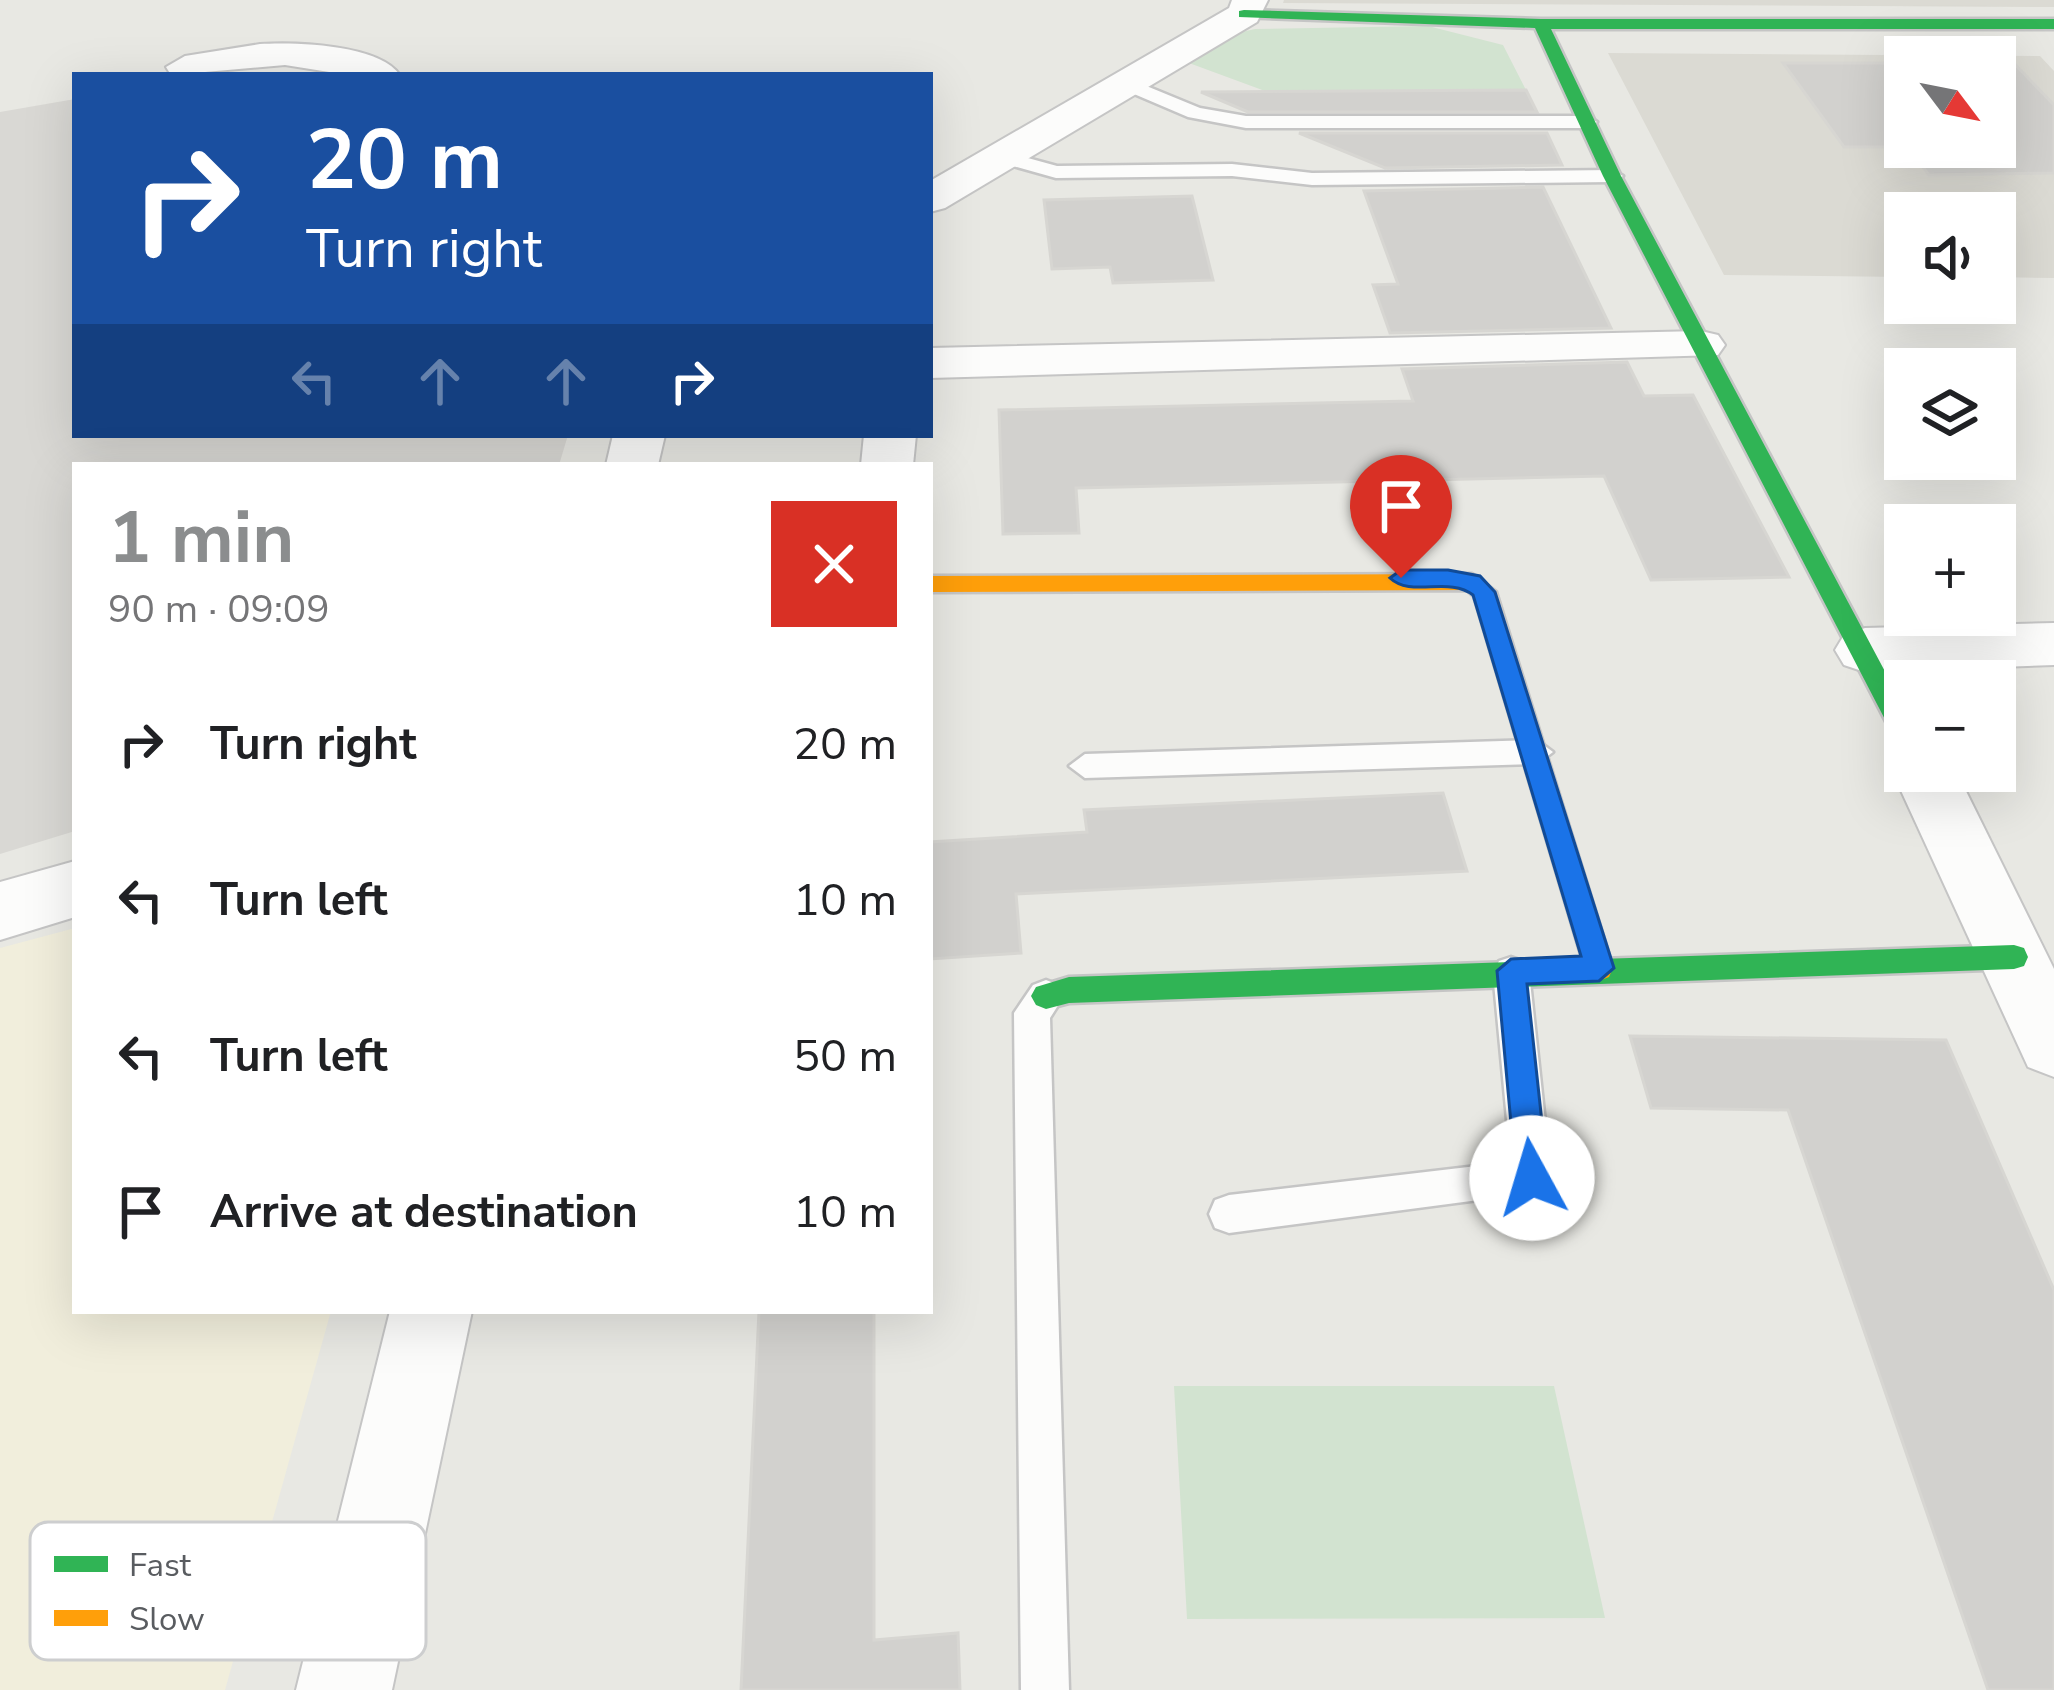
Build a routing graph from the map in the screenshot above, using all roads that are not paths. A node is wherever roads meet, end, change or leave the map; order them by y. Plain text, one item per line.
1 (1247, 7) edge
2 (1541, 24) junction
3 (2054, 24) edge
4 (185, 67) dead end
5 (375, 72) edge
6 (1126, 84) junction
7 (1587, 122) junction
8 (1002, 157) junction
9 (1612, 176) junction
10 (933, 197) edge
11 (1701, 345) junction
12 (933, 363) edge
13 (933, 584) edge
14 (2054, 644) edge
15 (1865, 650) junction
16 (1884, 689) edge
17 (1537, 752) junction
18 (1085, 766) dead end
19 (1934, 792) edge
20 (72, 891) edge
21 (0, 911) edge
22 (2014, 957) junction
23 (1599, 968) junction
24 (1511, 971) junction
25 (1046, 996) joint
26 (2054, 1044) edge
27 (1228, 1214) dead end
28 (429, 1314) edge
29 (382, 1522) edge
30 (351, 1660) edge
31 (344, 1690) edge
32 (1045, 1690) edge

1 - 2 street
1 - 6 street
2 - 3 street
2 - 7 street
4 - 5 street
6 - 7 lane
6 - 8 street
7 - 9 street
8 - 9 lane
8 - 10 street
9 - 11 street
11 - 12 street
11 - 15 street
13 - 17 street
14 - 15 street
15 - 16 street
17 - 18 lane
17 - 23 street
19 - 22 street
20 - 21 street
22 - 23 street
22 - 26 street
23 - 24 street
24 - 25 street
24 - 27 lane
25 - 32 lane
28 - 29 street
30 - 31 street

